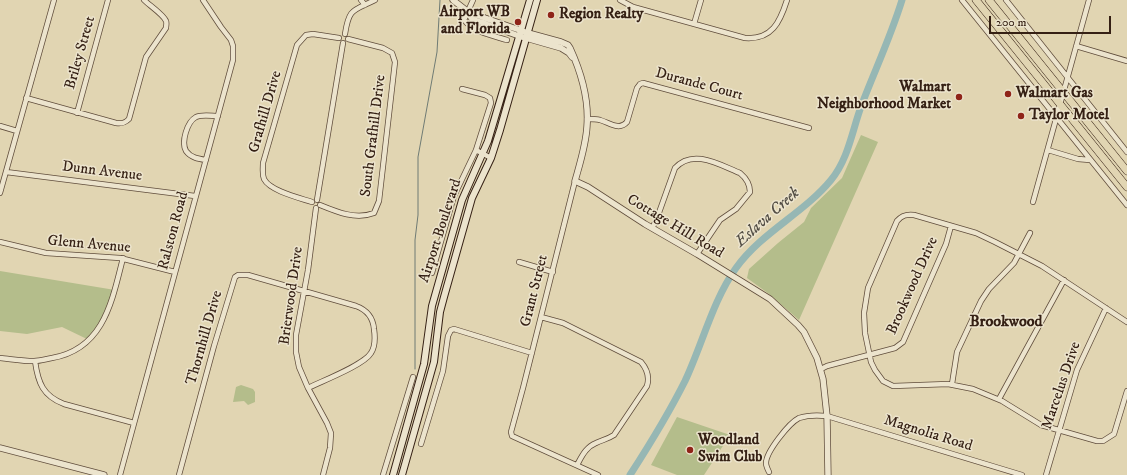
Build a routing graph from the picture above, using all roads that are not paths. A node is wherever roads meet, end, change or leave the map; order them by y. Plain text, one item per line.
1 (54, 0) edge
2 (108, 0) edge
3 (144, 0) edge
4 (203, 0) edge
5 (362, 0) edge
6 (375, 0) edge
7 (453, 0) edge
8 (473, 0) edge
9 (530, 0) edge
10 (537, 0) edge
11 (620, 0) edge
12 (700, 0) edge
13 (787, 0) edge
14 (962, 0) edge
15 (976, 0) edge
16 (989, 0) edge
17 (1006, 0) edge
18 (1089, 0) edge
19 (365, 5) junction
20 (467, 11) junction
21 (694, 24) junction
22 (520, 33) junction
23 (345, 34) junction
24 (528, 36) junction
25 (339, 38) junction
26 (348, 39) junction
27 (507, 40) dead end
28 (343, 43) junction
29 (1076, 46) junction
30 (1127, 61) edge
31 (1068, 78) junction
32 (462, 88) dead end
33 (1064, 93) junction
34 (26, 98) junction
35 (1061, 104) junction
36 (76, 112) junction
37 (218, 116) junction
38 (587, 119) junction
39 (1057, 119) junction
40 (0, 126) edge
41 (809, 128) dead end
42 (17, 131) junction
43 (476, 150) junction
44 (1048, 150) junction
45 (1127, 152) edge
46 (483, 154) junction
47 (491, 158) junction
48 (206, 160) junction
49 (1090, 160) junction
50 (1127, 170) edge
51 (578, 171) junction
52 (6, 172) junction
53 (575, 180) junction
54 (585, 186) junction
55 (1127, 187) edge
56 (0, 193) edge
57 (195, 196) junction
58 (315, 201) junction
59 (1033, 202) dead end
60 (1127, 205) edge
61 (318, 207) junction
62 (951, 226) junction
63 (652, 228) junction
64 (1030, 233) dead end
65 (0, 242) edge
66 (697, 254) junction
67 (1019, 254) junction
68 (123, 258) junction
69 (519, 262) dead end
70 (175, 272) junction
71 (553, 272) junction
72 (432, 273) dead end
73 (1064, 280) junction
74 (304, 291) junction
75 (1106, 308) junction
76 (541, 317) junction
77 (1127, 322) edge
78 (532, 353) junction
79 (869, 355) junction
80 (0, 358) edge
81 (35, 361) junction
82 (821, 369) junction
83 (412, 377) dead end
84 (952, 384) junction
85 (308, 388) junction
86 (427, 388) junction
87 (417, 391) junction
88 (1127, 391) edge
89 (408, 392) junction
90 (999, 399) junction
91 (827, 416) junction
92 (134, 423) junction
93 (1059, 430) junction
94 (421, 444) dead end
95 (0, 448) edge
96 (398, 455) junction
97 (407, 457) junction
98 (577, 465) junction
99 (769, 472) dead end
100 (104, 475) edge
101 (120, 475) edge
102 (179, 475) edge
103 (323, 475) edge
104 (383, 475) edge
105 (393, 475) edge
106 (402, 475) edge
107 (598, 475) edge
108 (828, 475) edge
109 (1022, 475) edge
110 (1046, 475) edge

1 - 34 street
2 - 36 street, Briley Street
3 - 36 street
4 - 37 street, Ralston Road
5 - 19 street
6 - 19 street
7 - 20 street
8 - 20 street
9 - 22 main road, Airport Boulevard
10 - 24 main road, Airport Boulevard
11 - 21 street
12 - 21 street
13 - 21 street
14 - 39 street
15 - 35 main road
16 - 33 main road
17 - 31 street
18 - 29 street
19 - 23 street
20 - 22 street
20 - 27 street
22 - 24 street
22 - 46 main road, Airport Boulevard
23 - 25 street
23 - 26 street
24 - 38 street, Grant Street
24 - 47 main road, Airport Boulevard
25 - 28 street
25 - 58 street, Grafhill Drive
26 - 28 street
26 - 61 street, South Grafhill Drive
28 - 58 street
29 - 30 street
29 - 31 street
31 - 33 street
31 - 45 street
32 - 43 street
33 - 35 street
33 - 50 main road
34 - 36 street
34 - 42 street
35 - 39 street
35 - 55 main road
37 - 48 street, Ralston Road
37 - 48 street
38 - 41 street, Durande Court
38 - 51 street, Grant Street
39 - 44 street
39 - 49 street
40 - 42 street
42 - 52 street
43 - 46 street
43 - 72 street
44 - 49 street
44 - 59 street
46 - 47 street
46 - 87 main road, Airport Boulevard
47 - 86 main road, Airport Boulevard
48 - 57 street, Ralston Road
49 - 60 street
51 - 53 street, Grant Street
51 - 54 street
52 - 56 street
52 - 57 street, Dunn Avenue
53 - 54 street, Cottage Hill Road
53 - 71 street, Grant Street
54 - 63 street, Cottage Hill Road
57 - 70 street, Ralston Road
58 - 61 street
61 - 74 street, Brierwood Drive
62 - 67 street
62 - 79 street, Brookwood Drive
62 - 79 street
63 - 66 street, Cottage Hill Road
63 - 66 street
64 - 67 street
65 - 68 street, Glenn Avenue
66 - 82 street, Cottage Hill Road
67 - 73 street
67 - 84 street
68 - 70 street, Glenn Avenue
68 - 81 street
69 - 71 street
70 - 92 street, Ralston Road
71 - 76 street, Grant Street
73 - 75 street
73 - 90 street
74 - 85 street, Brierwood Drive
74 - 85 street
74 - 102 street, Thornhill Drive
75 - 77 street
75 - 93 street, Marcelus Drive
76 - 78 street, Grant Street
76 - 98 street
78 - 94 street
78 - 98 street, Grant Street
79 - 82 street, Brookwood Drive
79 - 84 street
80 - 81 street
81 - 92 street
82 - 91 street, Cottage Hill Road
83 - 89 street
84 - 90 street
85 - 103 street, Brierwood Drive
86 - 87 street
86 - 97 main road, Airport Boulevard
87 - 89 street
87 - 96 main road, Airport Boulevard
88 - 93 street
89 - 104 street
90 - 93 street
91 - 99 street, Magnolia Road
91 - 108 street, Cottage Hill Road
91 - 109 street, Magnolia Road
92 - 101 street, Ralston Road
93 - 110 street, Marcelus Drive
95 - 100 street
96 - 97 street
96 - 105 main road, Airport Boulevard
97 - 106 main road, Airport Boulevard
98 - 107 street, Grant Street

